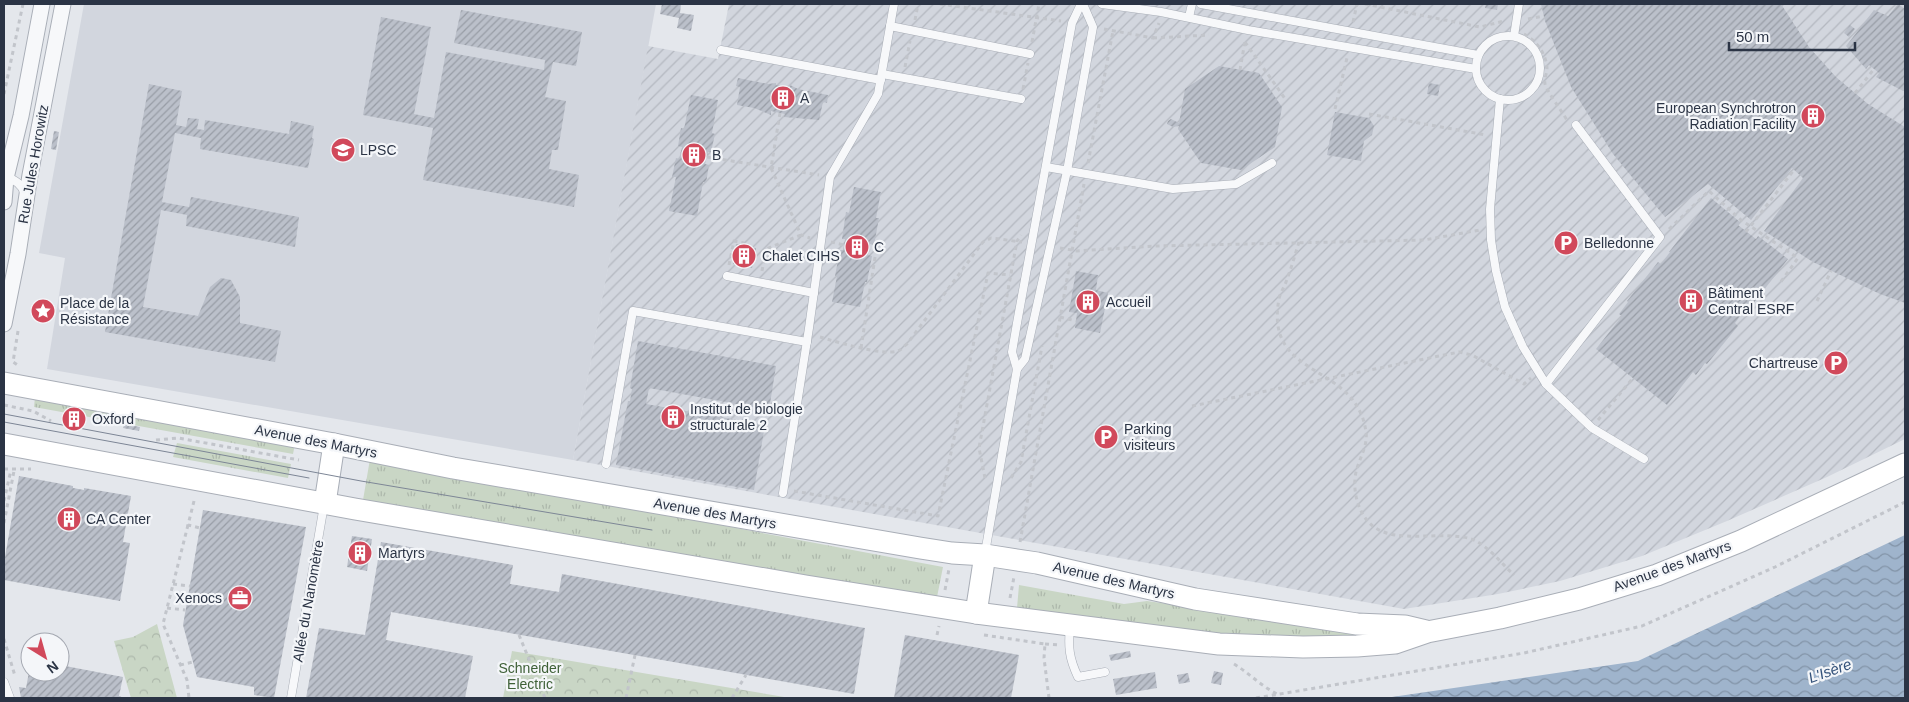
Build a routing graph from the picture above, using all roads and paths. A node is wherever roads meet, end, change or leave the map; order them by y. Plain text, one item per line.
1 (23, 4) edge
2 (42, 4) edge
3 (63, 4) edge
4 (894, 4) edge
5 (1082, 4) edge
6 (1102, 4) edge
7 (1192, 4) edge
8 (1200, 4) edge
9 (1357, 4) edge
10 (1365, 4) edge
11 (1519, 4) edge
12 (1544, 16) dead end
13 (1189, 17) junction
14 (1521, 20) junction
15 (890, 26) junction
16 (1113, 31) dead end
17 (1352, 32) junction
18 (1215, 33) dead end
19 (1517, 34) junction
20 (1153, 38) dead end
21 (1245, 42) dead end
22 (1349, 47) junction
23 (721, 50) dead end
24 (1030, 54) dead end
25 (1478, 55) junction
26 (1476, 69) junction
27 (1874, 69) dead end
28 (881, 77) junction
29 (1855, 93) dead end
30 (4, 94) edge
31 (1021, 99) dead end
32 (1500, 99) junction
33 (1286, 100) dead end
34 (1336, 109) dead end
35 (780, 113) dead end
36 (1369, 114) dead end
37 (1574, 126) joint
38 (1496, 137) junction
39 (707, 157) dead end
40 (1272, 163) dead end
41 (1046, 167) junction
42 (771, 168) junction
43 (1794, 170) dead end
44 (1067, 171) junction
45 (1086, 175) junction
46 (5, 177) edge
47 (830, 177) junction
48 (4, 202) edge
49 (26, 206) junction
50 (1490, 229) junction
51 (1746, 232) dead end
52 (801, 235) junction
53 (1660, 238) junction
54 (821, 240) junction
55 (1299, 242) junction
56 (744, 243) dead end
57 (1032, 244) junction
58 (844, 245) dead end
59 (1051, 246) junction
60 (869, 250) dead end
61 (1072, 250) junction
62 (1831, 271) dead end
63 (1010, 275) dead end
64 (727, 276) joint
65 (759, 282) junction
66 (1780, 283) dead end
67 (814, 292) junction
68 (1817, 301) dead end
69 (1060, 317) junction
70 (1076, 321) dead end
71 (4, 324) edge
72 (808, 338) junction
73 (861, 348) junction
74 (1017, 369) junction
75 (1539, 372) junction
76 (1633, 378) dead end
77 (1328, 379) junction
78 (4, 383) edge
79 (1546, 384) junction
80 (4, 404) edge
81 (1192, 406) dead end
82 (51, 421) dead end
83 (1592, 428) junction
84 (156, 440) dead end
85 (4, 444) edge
86 (334, 444) junction
87 (1644, 459) dead end
88 (299, 460) dead end
89 (606, 464) dead end
90 (1905, 464) edge
91 (4, 469) edge
92 (13, 471) junction
93 (783, 491) joint
94 (4, 501) edge
95 (194, 501) dead end
96 (1905, 502) edge
97 (325, 503) junction
98 (4, 524) edge
99 (188, 525) junction
100 (200, 528) dead end
101 (952, 553) junction
102 (985, 554) junction
103 (1017, 560) junction
104 (1514, 575) dead end
105 (173, 584) junction
106 (190, 586) dead end
107 (942, 607) junction
108 (167, 608) junction
109 (185, 610) dead end
110 (976, 613) junction
111 (1007, 616) junction
112 (1070, 624) junction
113 (1426, 632) junction
114 (980, 634) dead end
115 (519, 635) dead end
116 (938, 635) dead end
117 (1003, 638) junction
118 (4, 639) edge
119 (635, 655) dead end
120 (193, 662) dead end
121 (180, 665) junction
122 (1105, 672) dead end
123 (746, 674) dead end
124 (15, 676) dead end
125 (4, 682) edge
126 (10, 698) edge
127 (189, 698) edge
128 (291, 698) edge
129 (545, 698) edge
130 (626, 698) edge
131 (732, 698) edge
132 (1050, 698) edge
133 (1256, 698) edge

1 - 30 path
2 - 46 street, Rue Jules Horowitz
3 - 49 street, Rue Jules Horowitz
4 - 15 lane
5 - 41 lane
5 - 44 lane
6 - 13 lane
7 - 13 lane
8 - 17 lane
9 - 17 path
10 - 14 path
11 - 14 lane
12 - 14 path
13 - 22 lane
14 - 19 lane
15 - 24 lane
15 - 28 lane
16 - 45 path
17 - 25 lane
18 - 20 path
19 - 25 lane
19 - 32 lane
19 - 37 path
21 - 33 path
22 - 26 lane
22 - 34 path
23 - 28 lane
25 - 26 lane
26 - 32 lane
27 - 29 path
28 - 31 lane
28 - 47 lane
32 - 38 lane
35 - 42 path
36 - 38 path
37 - 53 lane
38 - 50 lane
39 - 42 path
40 - 45 lane
41 - 44 lane
41 - 57 lane
42 - 47 path
42 - 52 path
43 - 51 path, bridge
44 - 45 lane
44 - 59 lane
45 - 61 path
46 - 48 street, Rue Jules Horowitz
46 - 49 lane
47 - 54 lane
49 - 71 street, Rue Jules Horowitz
50 - 55 path
50 - 75 lane
52 - 54 path
52 - 65 path
53 - 66 path
53 - 79 lane
54 - 58 path
54 - 67 lane
55 - 61 path
55 - 77 path
56 - 64 path
57 - 73 path
57 - 74 lane
59 - 61 path
59 - 74 lane
60 - 73 path
61 - 69 path
62 - 68 path
63 - 93 path
64 - 65 lane
65 - 67 lane
67 - 72 lane
69 - 70 path
69 - 103 path
72 - 73 path
72 - 89 lane
72 - 93 lane
74 - 102 lane
75 - 77 path
75 - 79 lane
76 - 83 path
77 - 81 path
77 - 104 path
78 - 86 main road, Avenue des Martyrs
79 - 83 lane
80 - 82 path
83 - 87 lane
84 - 88 path
85 - 97 main road, Avenue des Martyrs
86 - 97 main road
86 - 101 main road, Avenue des Martyrs
90 - 113 main road, Avenue des Martyrs
91 - 92 path
92 - 94 path
92 - 98 path
95 - 99 path
96 - 133 path
97 - 107 main road, Avenue des Martyrs
97 - 128 lane, Allée du Nanomètre
99 - 100 path
99 - 105 path
101 - 102 main road, Avenue des Martyrs
101 - 107 path
102 - 103 main road, Avenue des Martyrs
102 - 110 main road
103 - 111 path
103 - 113 main road, Avenue des Martyrs
105 - 106 path
105 - 108 path
107 - 110 main road, Avenue des Martyrs
107 - 116 path
108 - 109 path
108 - 121 path
110 - 111 main road, Avenue des Martyrs
111 - 112 main road, Avenue des Martyrs
111 - 117 path
112 - 113 main road, Avenue des Martyrs
112 - 122 lane
114 - 117 path
115 - 129 path
117 - 132 path
118 - 124 path
119 - 130 path
120 - 121 path
121 - 127 path
123 - 131 path
125 - 126 lane

